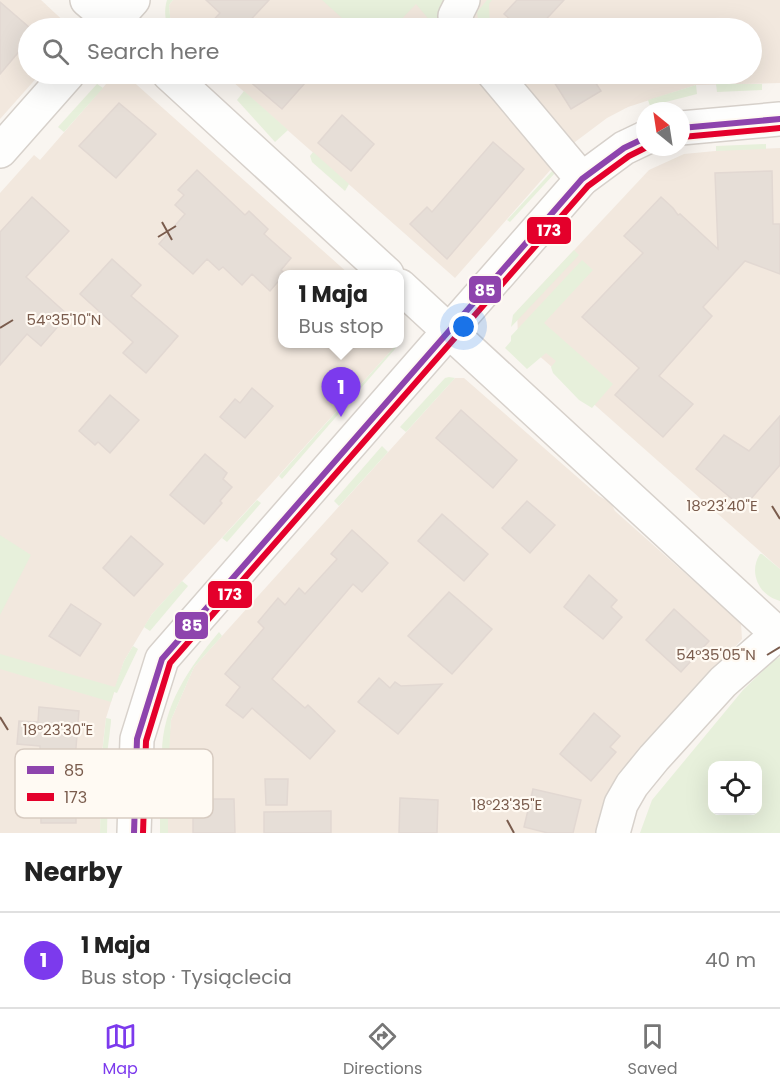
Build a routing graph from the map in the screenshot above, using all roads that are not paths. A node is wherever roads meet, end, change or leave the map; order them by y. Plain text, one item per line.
1 (87, 0) edge
2 (463, 0) edge
3 (115, 18) edge
4 (456, 18) edge
5 (59, 84) edge
6 (180, 84) edge
7 (502, 84) edge
8 (780, 119) edge
9 (690, 127) edge
10 (636, 142) edge
11 (0, 151) edge
12 (582, 179) junction
13 (383, 270) edge
14 (404, 290) edge
15 (449, 331) junction
16 (779, 634) edge
17 (136, 749) edge
18 (134, 818) edge
19 (134, 833) edge
20 (613, 833) edge

1 - 3 street
2 - 4 street
5 - 11 street
6 - 13 street
7 - 12 street
8 - 9 street
10 - 12 street
12 - 15 street
14 - 15 street
15 - 16 street
15 - 17 street
16 - 20 street
18 - 19 street

